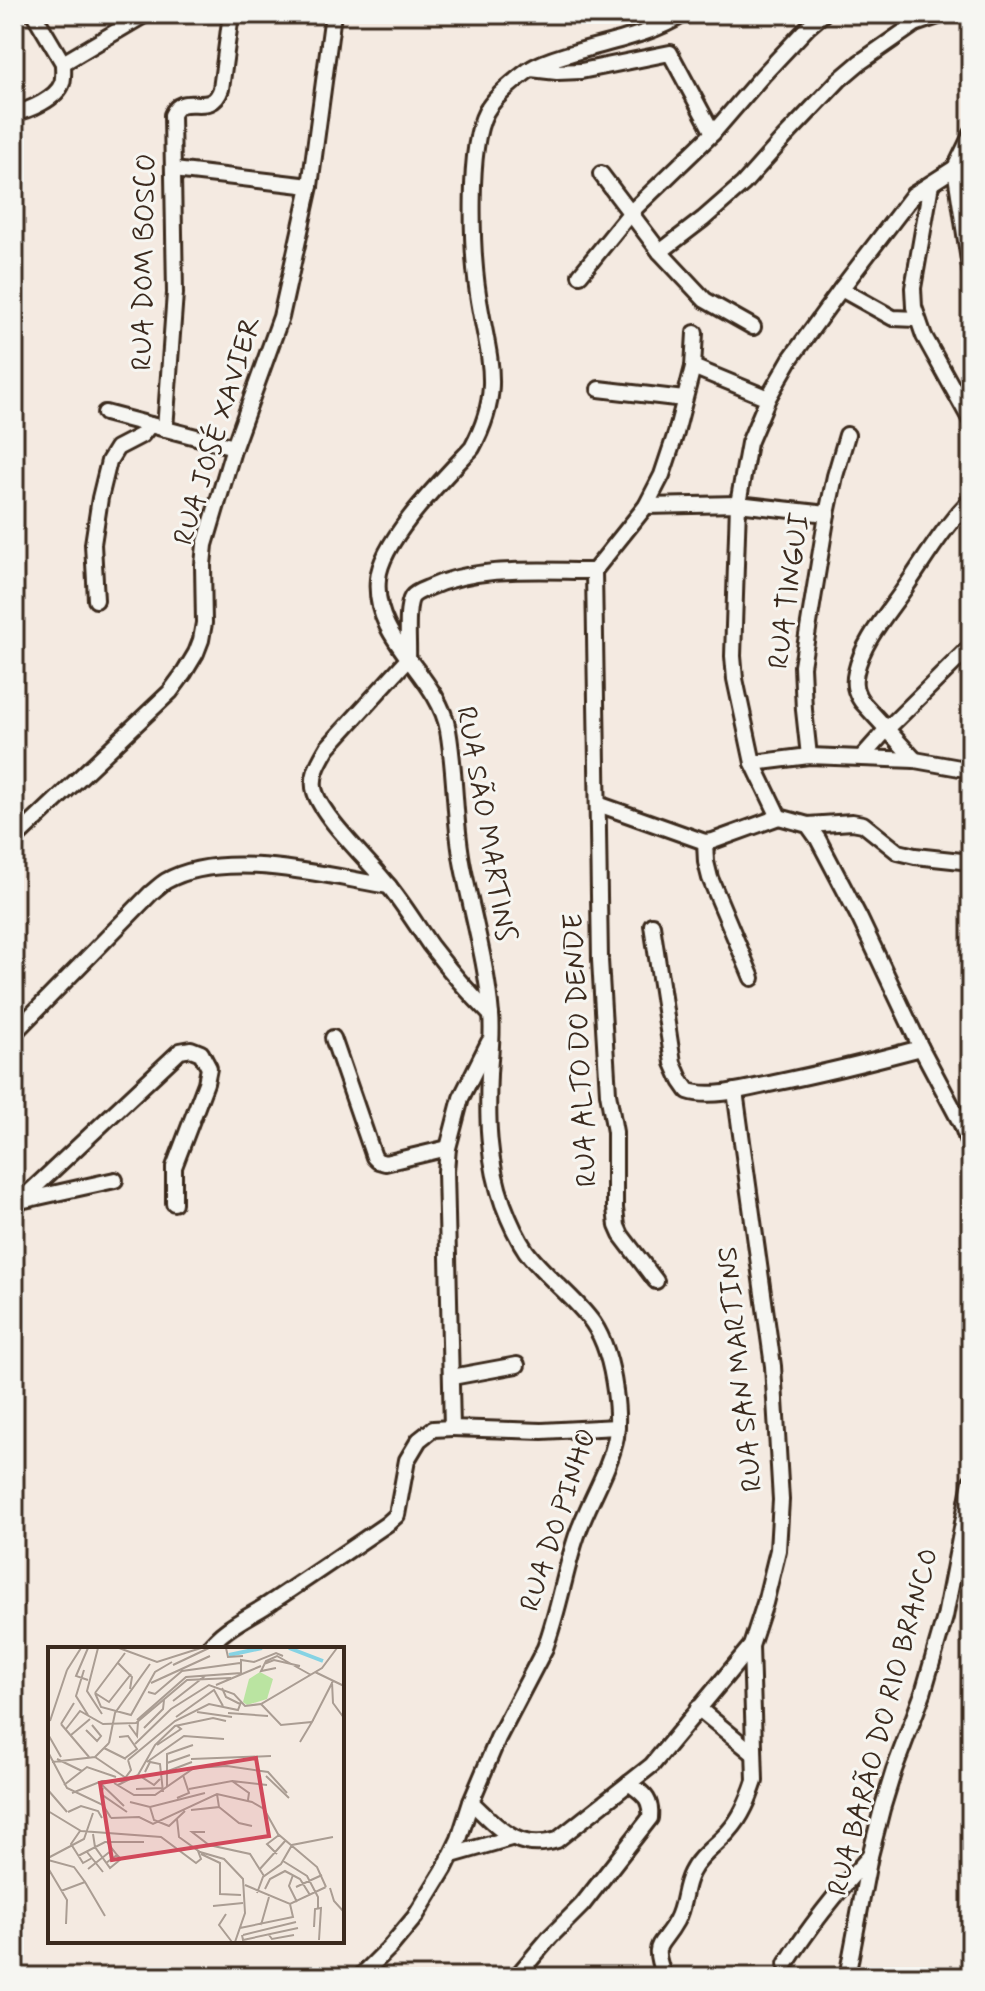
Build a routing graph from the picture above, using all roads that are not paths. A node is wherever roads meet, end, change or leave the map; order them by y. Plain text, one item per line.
1 (34, 14) edge
2 (231, 14) edge
3 (333, 14) edge
4 (684, 14) edge
5 (823, 14) edge
6 (944, 14) edge
7 (137, 16) edge
8 (910, 19) edge
9 (69, 59) junction
10 (531, 69) junction
11 (14, 113) edge
12 (713, 133) junction
13 (971, 135) edge
14 (955, 168) junction
15 (174, 170) junction
16 (601, 174) dead end
17 (931, 184) junction
18 (310, 186) junction
19 (631, 212) junction
20 (660, 252) junction
21 (971, 274) edge
22 (580, 275) dead end
23 (841, 289) junction
24 (917, 319) junction
25 (753, 327) dead end
26 (695, 333) dead end
27 (693, 367) junction
28 (599, 389) dead end
29 (768, 398) junction
30 (684, 399) junction
31 (105, 413) dead end
32 (971, 421) edge
33 (157, 427) junction
34 (847, 435) dead end
35 (234, 447) junction
36 (971, 500) edge
37 (738, 504) junction
38 (646, 506) junction
39 (827, 514) junction
40 (594, 571) junction
41 (96, 600) dead end
42 (971, 646) edge
43 (408, 659) junction
44 (887, 729) junction
45 (809, 756) junction
46 (862, 757) junction
47 (915, 760) junction
48 (753, 763) junction
49 (971, 770) edge
50 (598, 804) junction
51 (779, 817) junction
52 (808, 825) junction
53 (14, 840) edge
54 (705, 842) junction
55 (971, 862) edge
56 (389, 886) junction
57 (652, 925) dead end
58 (752, 978) dead end
59 (491, 1015) junction
60 (17, 1031) edge
61 (492, 1036) junction
62 (333, 1038) dead end
63 (921, 1048) junction
64 (735, 1091) junction
65 (448, 1148) junction
66 (971, 1150) edge
67 (115, 1180) dead end
68 (174, 1203) dead end
69 (17, 1205) edge
70 (656, 1281) dead end
71 (517, 1365) dead end
72 (452, 1377) junction
73 (617, 1427) junction
74 (452, 1428) junction
75 (971, 1481) edge
76 (751, 1646) junction
77 (209, 1647) edge
78 (698, 1708) junction
79 (754, 1754) junction
80 (629, 1783) junction
81 (471, 1802) junction
82 (511, 1838) junction
83 (452, 1855) junction
84 (870, 1856) junction
85 (786, 1964) dead end
86 (517, 1976) edge
87 (360, 1977) edge
88 (664, 1977) edge
89 (847, 1977) edge

1 - 9 street
2 - 15 street, RUA DOM BOSCO
3 - 18 street, RUA JOSÉ XAVIER
4 - 10 street, RUA SÃO MARTINS
5 - 12 street
6 - 8 street
7 - 9 street
8 - 20 street
9 - 11 street
10 - 12 street
10 - 43 street, RUA SÃO MARTINS
12 - 19 street
13 - 14 street
14 - 17 street
14 - 21 street
15 - 18 street
15 - 33 street, RUA DOM BOSCO
16 - 19 street
17 - 23 street
17 - 24 street
18 - 35 street, RUA JOSÉ XAVIER
19 - 20 street
19 - 22 street
20 - 25 street
23 - 24 street
23 - 29 street
24 - 32 street
26 - 27 street
27 - 29 street
27 - 30 street
28 - 30 street
29 - 37 street
30 - 38 street
31 - 33 street
33 - 35 street
33 - 41 street
34 - 39 street, RUA TINGUI
35 - 53 street, RUA JOSÉ XAVIER
36 - 44 street
37 - 38 street
37 - 39 street
37 - 48 street
38 - 40 street
39 - 45 street, RUA TINGUI
40 - 43 street
40 - 50 street, RUA ALTO DO DENDE
42 - 44 street
43 - 56 street
43 - 59 street, RUA SÃO MARTINS
44 - 46 street
44 - 47 street
45 - 46 street
45 - 48 street
46 - 47 street
47 - 49 street
48 - 51 street
50 - 54 street
50 - 70 street, RUA ALTO DO DENDE
51 - 52 street
51 - 54 street
52 - 55 street
52 - 63 street
54 - 58 street
56 - 59 street
56 - 60 street
57 - 64 street
59 - 61 street, RUA DO PINHO
61 - 65 street
61 - 73 street, RUA DO PINHO
62 - 65 street
63 - 64 street
63 - 66 street
64 - 76 street, RUA SAN MARTINS
65 - 72 street
67 - 69 street
68 - 69 street
71 - 72 street
72 - 74 street
73 - 74 street
73 - 81 street, RUA DO PINHO
74 - 77 street
75 - 84 street, RUA BARÃO DO RIO BRANCO
76 - 78 street, RUA SAN MARTINS
76 - 79 street
78 - 79 street
78 - 80 street, RUA SAN MARTINS
79 - 88 street
80 - 82 street, RUA SAN MARTINS
80 - 86 street
81 - 82 street
81 - 83 street, RUA DO PINHO
82 - 83 street
83 - 87 street, RUA DO PINHO
84 - 85 street
84 - 89 street, RUA BARÃO DO RIO BRANCO

